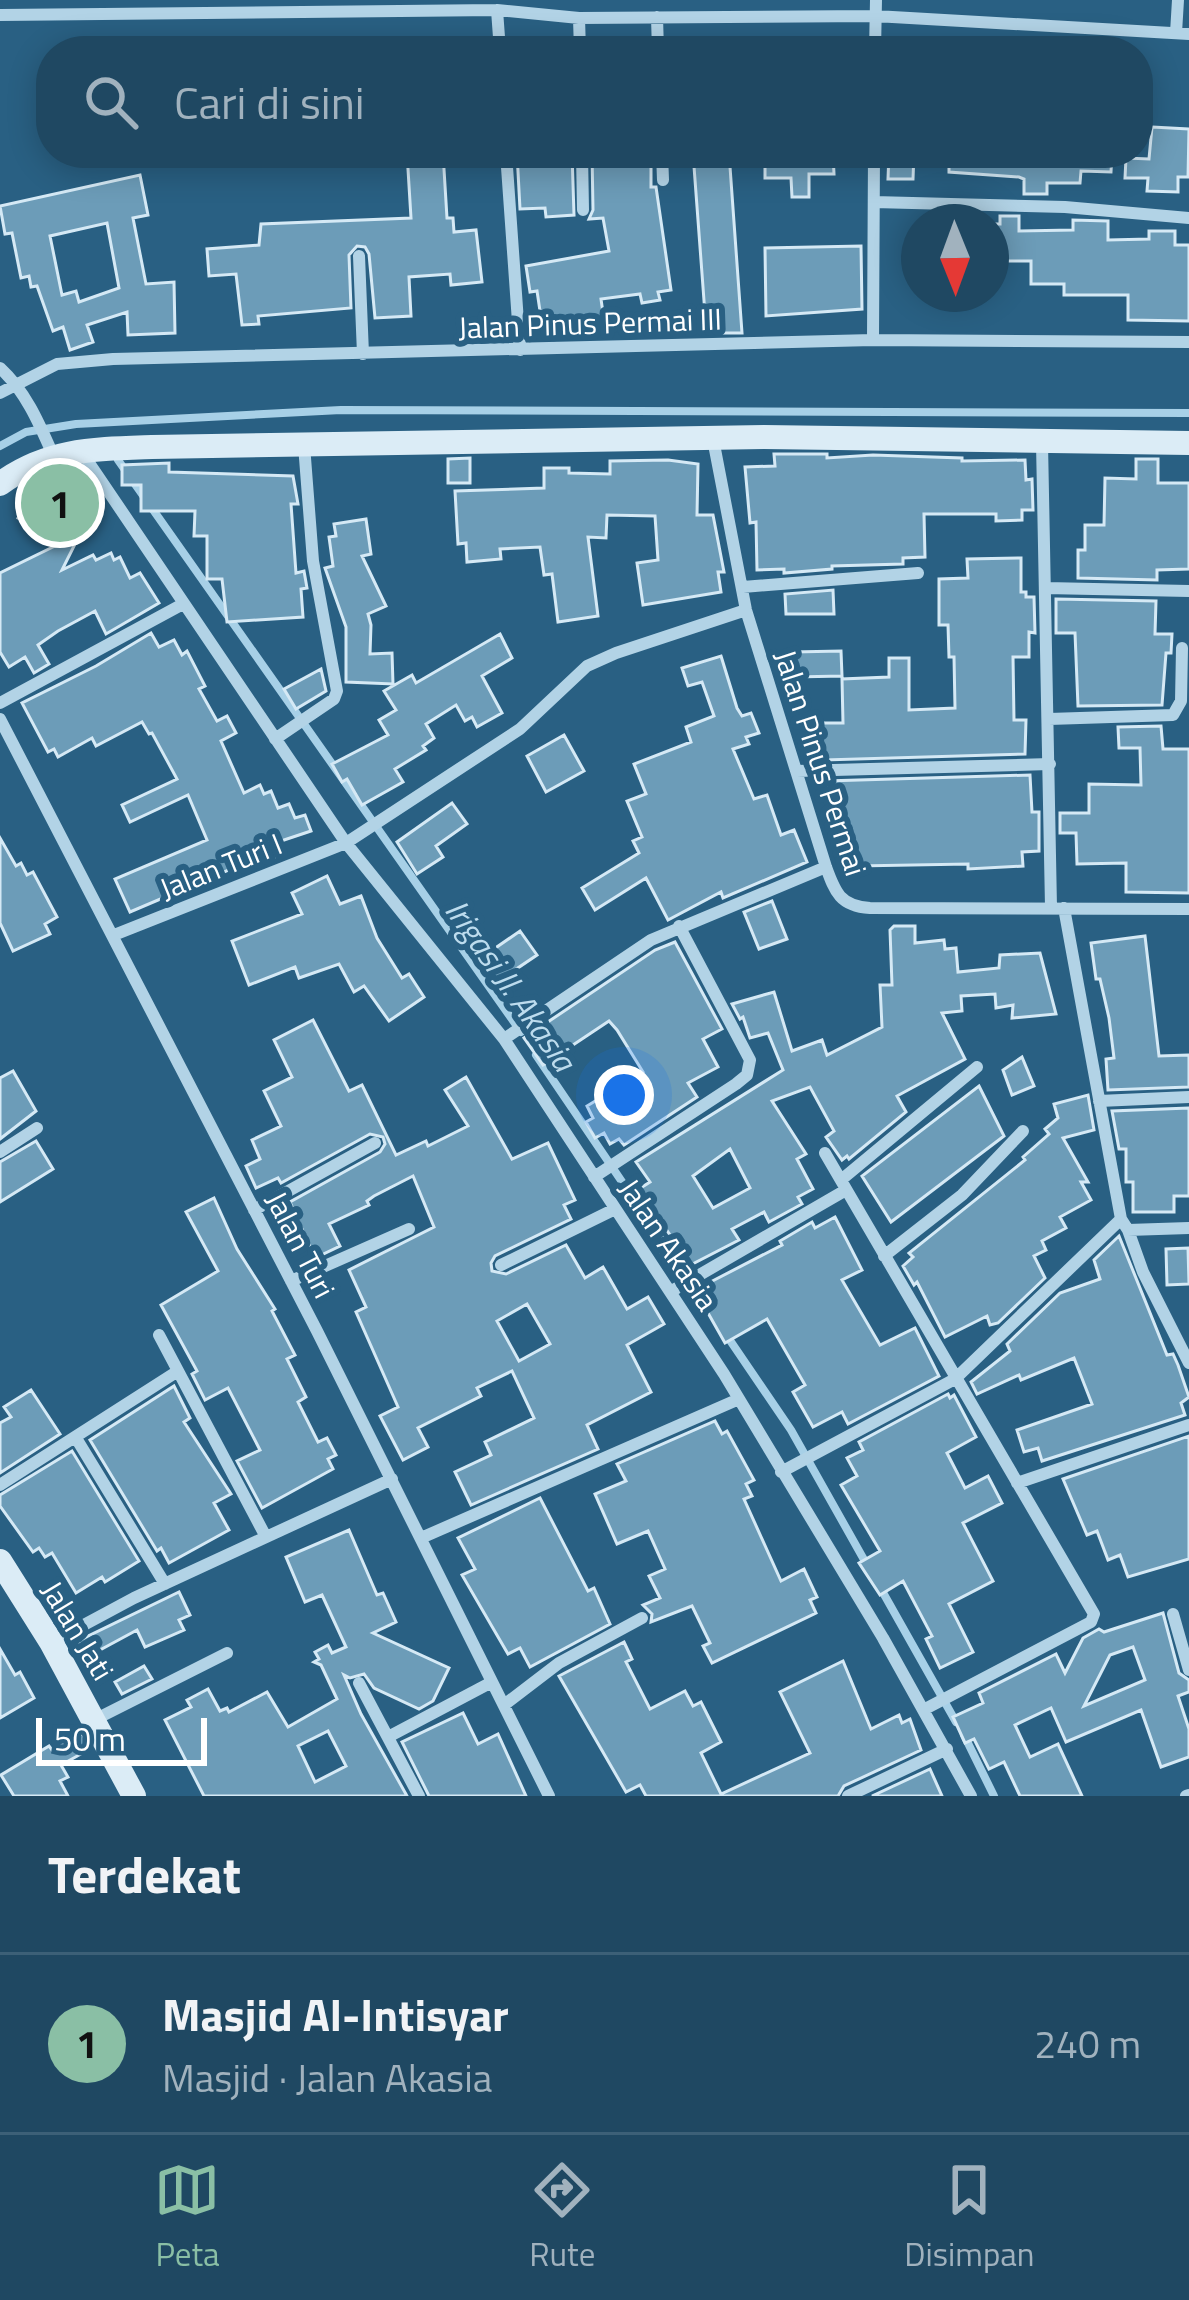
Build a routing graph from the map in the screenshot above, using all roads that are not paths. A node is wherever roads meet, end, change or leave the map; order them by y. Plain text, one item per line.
1 (565, 0) edge
2 (876, 0) edge
3 (1178, 0) edge
4 (253, 8) edge
5 (497, 10) junction
6 (0, 15) edge
7 (875, 16) junction
8 (564, 17) junction
9 (657, 17) junction
10 (579, 19) junction
11 (1182, 33) edge
12 (499, 36) edge
13 (580, 36) edge
14 (658, 36) edge
15 (875, 36) edge
16 (507, 168) edge
17 (582, 168) edge
18 (663, 168) edge
19 (874, 168) edge
20 (663, 180) dead end
21 (874, 202) junction
22 (583, 210) dead end
23 (1189, 218) edge
24 (359, 256) dead end
25 (873, 340) junction
26 (1189, 342) edge
27 (520, 350) junction
28 (363, 354) junction
29 (0, 368) edge
30 (16, 383) junction
31 (0, 393) edge
32 (712, 439) junction
33 (1189, 442) edge
34 (304, 443) junction
35 (1042, 443) junction
36 (50, 447) junction
37 (81, 450) junction
38 (0, 484) edge
39 (918, 573) dead end
40 (742, 587) junction
41 (1046, 588) junction
42 (1189, 591) edge
43 (183, 604) junction
44 (746, 610) junction
45 (1181, 648) dead end
46 (0, 704) edge
47 (0, 719) edge
48 (1049, 719) junction
49 (275, 739) junction
50 (1050, 764) junction
51 (797, 771) junction
52 (346, 843) junction
53 (826, 867) junction
54 (1057, 908) junction
55 (1189, 909) edge
56 (679, 926) junction
57 (114, 935) junction
58 (504, 1039) junction
59 (977, 1066) dead end
60 (1189, 1097) edge
61 (1100, 1101) junction
62 (38, 1128) dead end
63 (1023, 1131) dead end
64 (375, 1144) dead end
65 (0, 1152) edge
66 (825, 1153) dead end
67 (594, 1177) junction
68 (843, 1185) junction
69 (254, 1210) junction
70 (613, 1210) junction
71 (1124, 1224) junction
72 (1189, 1228) edge
73 (409, 1229) dead end
74 (884, 1256) junction
75 (501, 1265) dead end
76 (291, 1281) junction
77 (670, 1292) junction
78 (159, 1336) dead end
79 (1189, 1363) edge
80 (178, 1371) junction
81 (955, 1379) junction
82 (739, 1399) junction
83 (1189, 1426) edge
84 (76, 1438) junction
85 (781, 1472) junction
86 (392, 1479) junction
87 (0, 1484) edge
88 (1017, 1484) junction
89 (266, 1537) junction
90 (421, 1538) junction
91 (0, 1561) edge
92 (165, 1584) junction
93 (1173, 1613) dead end
94 (642, 1618) dead end
95 (51, 1642) junction
96 (227, 1653) dead end
97 (1189, 1670) edge
98 (492, 1682) junction
99 (359, 1683) dead end
100 (504, 1705) junction
101 (925, 1709) junction
102 (94, 1720) junction
103 (388, 1737) junction
104 (947, 1749) junction
105 (134, 1796) edge
106 (419, 1796) edge
107 (549, 1796) edge
108 (848, 1796) edge
109 (971, 1796) edge

1 - 8 street
2 - 7 street
3 - 11 street
4 - 5 street
4 - 6 street
5 - 8 street
5 - 12 street
7 - 9 street
7 - 11 street
7 - 15 street
8 - 10 street
9 - 10 street
9 - 14 street
10 - 13 street
16 - 27 street
17 - 22 street
18 - 20 street
19 - 21 street
21 - 23 street
21 - 25 street
24 - 28 street
25 - 26 street, Jalan Pinus Permai III
25 - 27 street, Jalan Pinus Permai III
27 - 28 street, Jalan Pinus Permai III
28 - 30 street, Jalan Pinus Permai III
29 - 30 street
30 - 31 street, Jalan Pinus Permai III
30 - 36 street
32 - 34 street
32 - 35 street
32 - 40 street, Jalan Pinus Permai
33 - 35 street
34 - 37 street
34 - 49 street
35 - 41 street
36 - 37 street
36 - 38 street
37 - 43 street, Jalan Akasia
39 - 40 street
40 - 44 street, Jalan Pinus Permai
41 - 42 street
41 - 48 street
43 - 46 street
43 - 49 street, Jalan Akasia
44 - 51 street, Jalan Pinus Permai
44 - 52 street, Jalan Turi I
45 - 48 street
47 - 57 street, Jalan Turi
48 - 50 street
49 - 52 street, Jalan Akasia
50 - 51 street
50 - 54 street
51 - 53 street, Jalan Pinus Permai
52 - 57 street, Jalan Turi I
52 - 58 street, Jalan Akasia
53 - 54 street, Jalan Pinus Permai
53 - 56 street
54 - 55 street, Jalan Pinus Permai
54 - 61 street
56 - 58 street
56 - 67 street
57 - 69 street, Jalan Turi
58 - 67 street, Jalan Akasia
59 - 68 street
60 - 61 street
61 - 71 street
62 - 65 street
63 - 74 street
64 - 69 street
66 - 68 street
67 - 70 street, Jalan Akasia
68 - 74 street
68 - 77 street
69 - 76 street, Jalan Turi
70 - 75 street
70 - 77 street, Jalan Akasia
71 - 72 street
71 - 79 street
71 - 81 street
73 - 76 street
74 - 81 street
76 - 86 street, Jalan Turi
77 - 82 street, Jalan Akasia
78 - 80 street
80 - 84 street
80 - 89 street
81 - 85 street
81 - 88 street
82 - 85 street, Jalan Akasia
82 - 90 street
83 - 88 street
84 - 87 street
84 - 92 street
85 - 101 street, Jalan Akasia
86 - 89 street
86 - 90 street, Jalan Turi
88 - 101 street
89 - 92 street
90 - 98 street, Jalan Turi
91 - 95 street, Jalan Jati
92 - 95 street
93 - 97 street
94 - 100 street
95 - 102 street, Jalan Jati
96 - 102 street
98 - 100 street, Jalan Turi
98 - 103 street
99 - 103 street
100 - 107 street, Jalan Turi
101 - 104 street, Jalan Akasia
102 - 105 street, Jalan Jati
103 - 106 street
104 - 108 street
104 - 109 street, Jalan Akasia

